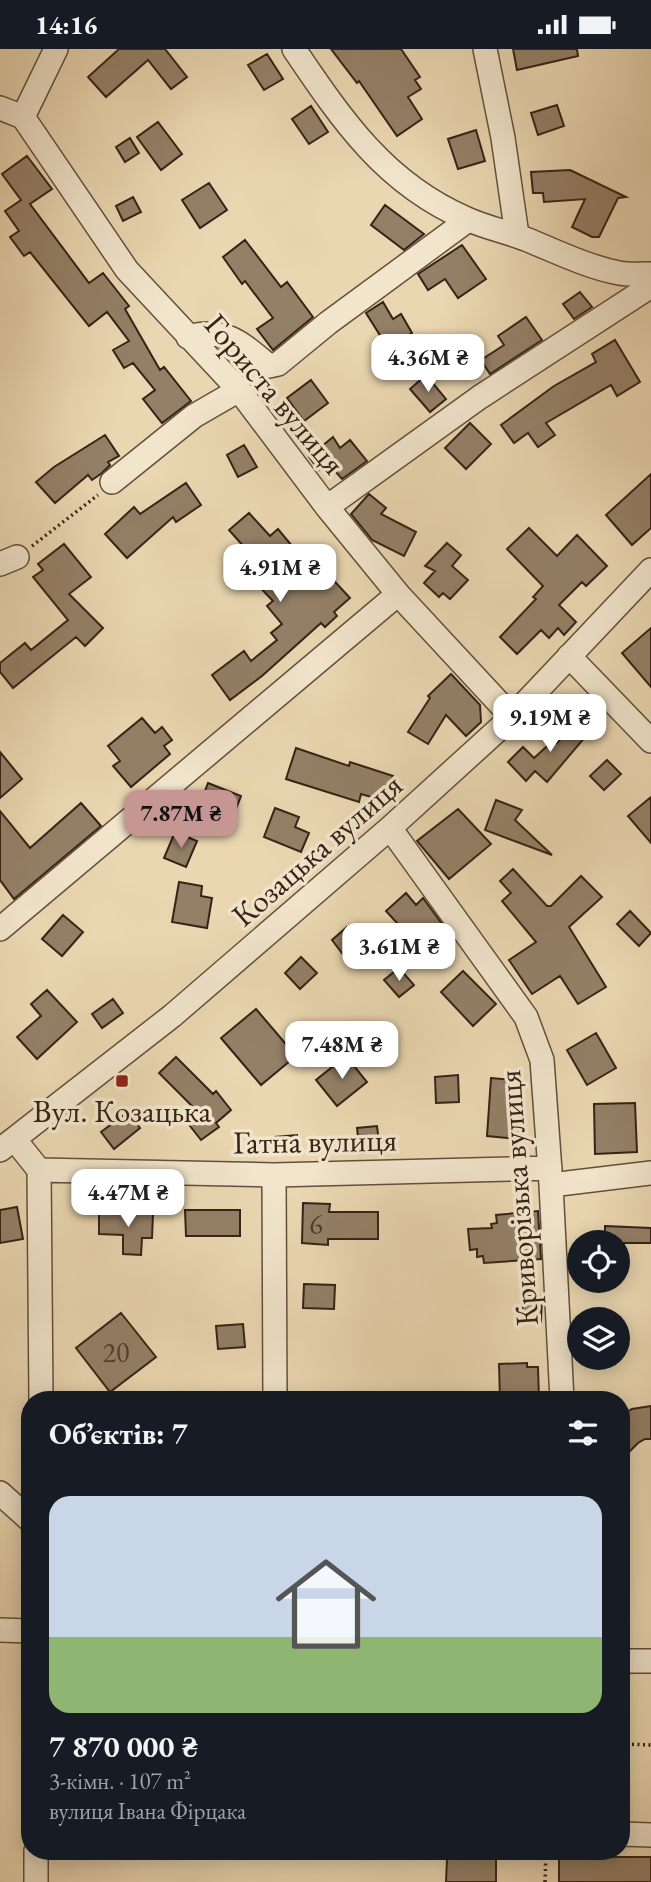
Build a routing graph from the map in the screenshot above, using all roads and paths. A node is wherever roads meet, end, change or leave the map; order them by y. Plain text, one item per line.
1 (55, 49) edge
2 (294, 49) edge
3 (485, 49) edge
4 (0, 108) edge
5 (23, 117) junction
6 (468, 220) junction
7 (517, 235) junction
8 (651, 274) edge
9 (651, 286) edge
10 (188, 337) junction
11 (239, 390) junction
12 (113, 482) joint
13 (327, 507) junction
14 (8, 560) edge
15 (651, 570) edge
16 (398, 594) junction
17 (569, 656) junction
18 (512, 717) junction
19 (642, 717) edge
20 (651, 741) edge
21 (390, 828) junction
22 (0, 929) edge
23 (8, 1145) edge
24 (39, 1170) junction
25 (651, 1173) edge
26 (274, 1175) junction
27 (551, 1176) junction
28 (41, 1391) edge
29 (275, 1391) edge
30 (562, 1391) edge
31 (0, 1493) edge
32 (21, 1512) edge
33 (0, 1630) edge
34 (21, 1631) edge
35 (630, 1661) edge
36 (651, 1661) edge
37 (630, 1744) edge
38 (651, 1745) edge
39 (630, 1834) edge
40 (651, 1835) edge
41 (36, 1860) edge
42 (546, 1860) edge
43 (36, 1882) edge
44 (545, 1882) edge

1 - 5 street
2 - 6 street
3 - 7 street
4 - 5 street
5 - 10 street, Гориста вулиця
6 - 7 street
6 - 10 street
7 - 8 street
9 - 13 street
10 - 11 street, Гориста вулиця
11 - 12 street
11 - 13 street, Гориста вулиця
12 - 14 path
13 - 16 street, Гориста вулиця
15 - 17 street, Козацька вулиця
16 - 18 street, Гориста вулиця
16 - 22 street
17 - 18 street, Козацька вулиця
17 - 19 street
18 - 21 street, Козацька вулиця
19 - 20 street
21 - 23 street, Козацька вулиця
21 - 27 street, Криворізька вулиця
23 - 24 street
24 - 26 street, Гатна вулиця
24 - 28 street
25 - 27 street, Гатна вулиця
26 - 27 street, Гатна вулиця
26 - 29 street
27 - 30 street, Криворізька вулиця
31 - 32 street
33 - 34 street
35 - 36 street
37 - 38 path
39 - 40 street
41 - 43 street
42 - 44 path

